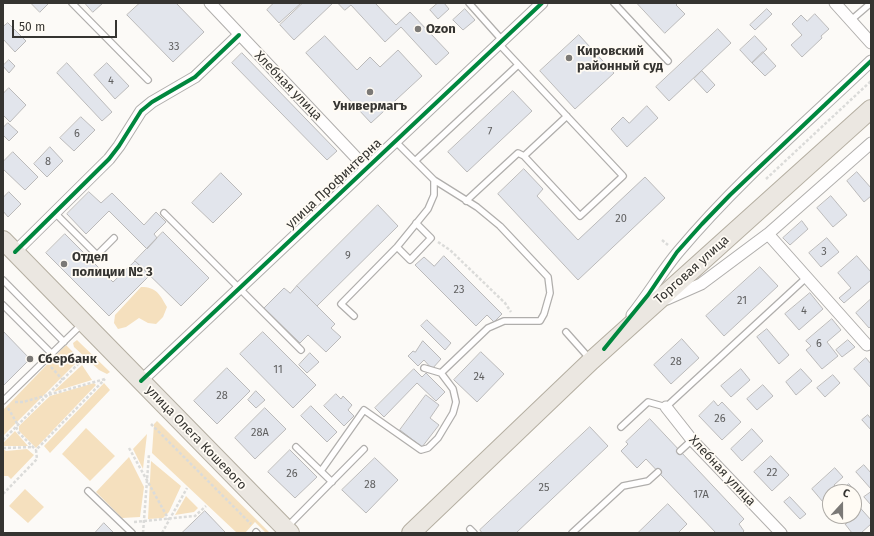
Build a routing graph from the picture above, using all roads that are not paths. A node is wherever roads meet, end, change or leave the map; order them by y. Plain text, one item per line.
1 (72, 3) edge
2 (210, 3) edge
3 (469, 3) edge
4 (542, 3) edge
5 (614, 3) edge
6 (835, 3) edge
7 (871, 4) edge
8 (850, 21) junction
9 (239, 35) junction
10 (501, 42) junction
11 (871, 43) edge
12 (668, 61) dead end
13 (871, 61) edge
14 (518, 65) junction
15 (148, 80) dead end
16 (871, 109) edge
17 (567, 116) junction
18 (395, 141) junction
19 (871, 143) edge
20 (524, 156) junction
21 (415, 161) junction
22 (366, 168) junction
23 (434, 180) junction
24 (466, 201) junction
25 (54, 212) junction
26 (164, 213) dead end
27 (416, 223) junction
28 (768, 234) junction
29 (114, 238) dead end
30 (9, 246) edge
31 (397, 247) junction
32 (807, 276) junction
33 (3, 280) edge
34 (239, 288) junction
35 (3, 305) edge
36 (654, 305) junction
37 (354, 316) dead end
38 (84, 322) junction
39 (566, 332) dead end
40 (64, 342) junction
41 (867, 345) dead end
42 (302, 350) dead end
43 (52, 354) junction
44 (598, 355) junction
45 (424, 368) dead end
46 (441, 374) junction
47 (141, 381) junction
48 (3, 401) edge
49 (666, 407) junction
50 (621, 427) dead end
51 (692, 440) junction
52 (296, 447) dead end
53 (364, 449) dead end
54 (680, 451) dead end
55 (321, 471) junction
56 (658, 472) dead end
57 (332, 482) junction
58 (88, 491) dead end
59 (287, 531) edge
60 (777, 532) edge
61 (132, 533) edge
62 (411, 533) edge
63 (572, 533) edge

1 - 15 lane
2 - 9 street, Хлебная улица
3 - 10 lane
4 - 10 street, улица Профинтерна
5 - 12 lane
6 - 8 street
7 - 8 lane
8 - 11 street
9 - 22 street, Хлебная улица
9 - 25 street
10 - 14 lane
10 - 18 street, улица Профинтерна
13 - 44 street
14 - 17 lane
14 - 21 lane
16 - 36 main road, Торговая улица
17 - 20 lane
17 - 20 lane
18 - 21 lane
18 - 22 street, улица Профинтерна
19 - 28 street
20 - 24 lane
21 - 23 lane
22 - 34 street, улица Профинтерна
23 - 24 lane
23 - 27 lane
24 - 46 lane
25 - 29 lane
25 - 30 street
26 - 34 lane
27 - 31 lane
27 - 31 lane
28 - 32 street
28 - 36 street
30 - 38 main road, улица Олега Кошевого
31 - 37 lane
32 - 41 street
32 - 49 lane
33 - 40 lane
34 - 42 lane
34 - 47 street, улица Профинтерна
35 - 43 lane
36 - 44 main road, Торговая улица
38 - 40 lane
38 - 47 main road, улица Олега Кошевого
39 - 44 lane
40 - 43 lane
43 - 48 lane
44 - 62 main road, Торговая улица
45 - 46 lane
46 - 55 lane
47 - 59 main road, улица Олега Кошевого
49 - 50 lane
49 - 51 street, Хлебная улица
51 - 54 lane
51 - 60 street, Хлебная улица
52 - 55 lane
53 - 57 lane
55 - 57 lane
56 - 63 lane
57 - 59 lane
58 - 61 lane

